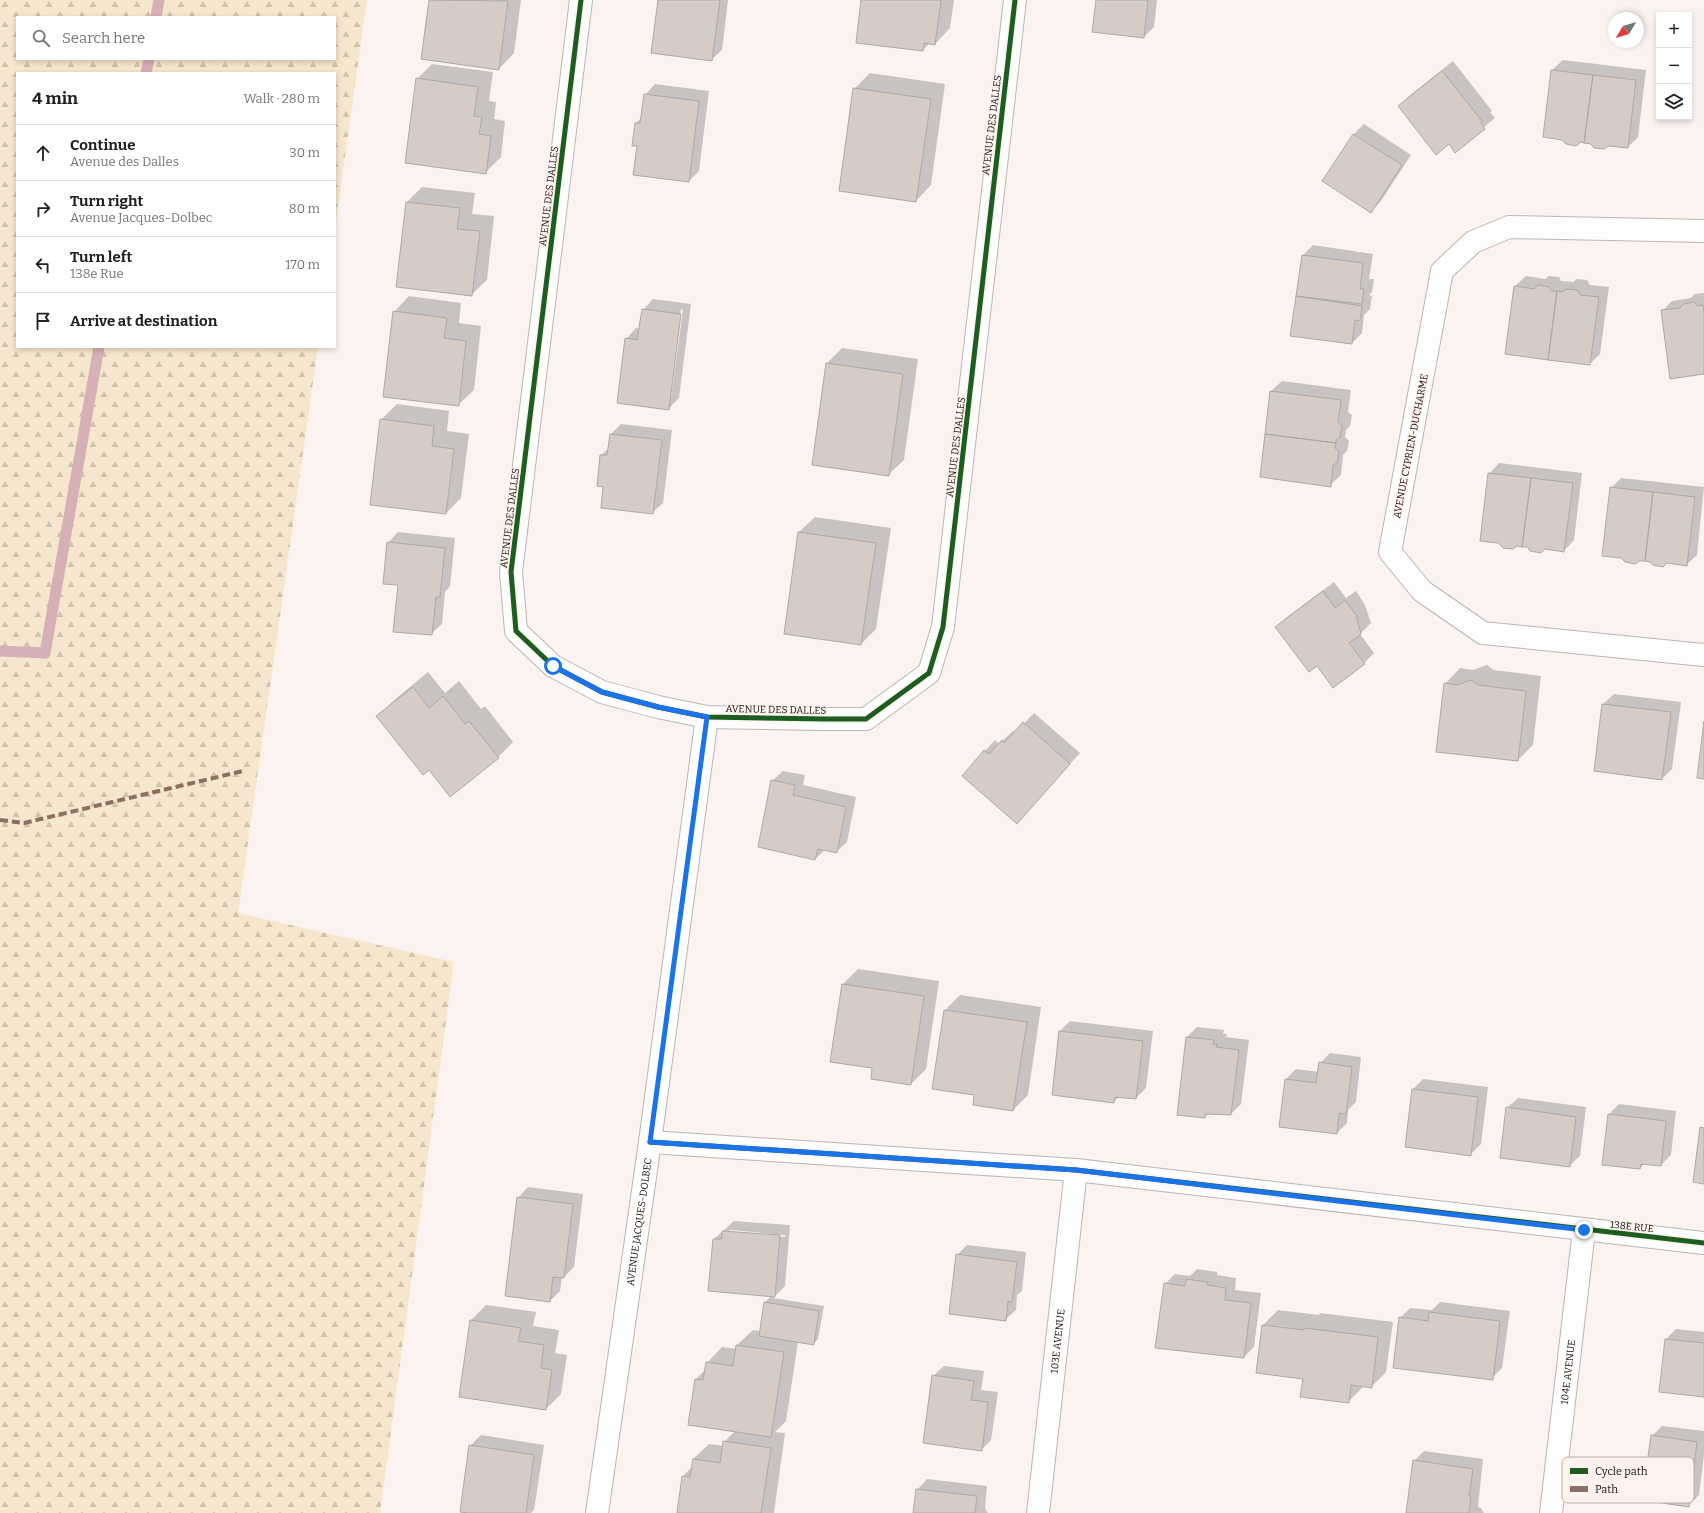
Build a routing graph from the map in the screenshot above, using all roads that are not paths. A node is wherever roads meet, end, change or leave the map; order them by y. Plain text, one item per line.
1 (581, 0) edge
2 (1014, 0) edge
3 (1704, 231) edge
4 (1704, 655) edge
5 (707, 717) junction
6 (650, 1142) junction
7 (1076, 1170) junction
8 (1584, 1230) junction
9 (1704, 1244) edge
10 (597, 1513) edge
11 (1038, 1513) edge
12 (1550, 1513) edge

1 - 5 street, AVENUE DES DALLES
2 - 5 street, AVENUE DES DALLES
3 - 4 street, AVENUE CYPRIEN-DUCHARME
5 - 6 street, AVENUE JACQUES-DOLBEC
6 - 7 street, 138E RUE
6 - 10 street, AVENUE JACQUES-DOLBEC
7 - 8 street, 138E RUE
7 - 11 street, 103E AVENUE
8 - 9 street, 138E RUE
8 - 12 street, 104E AVENUE

